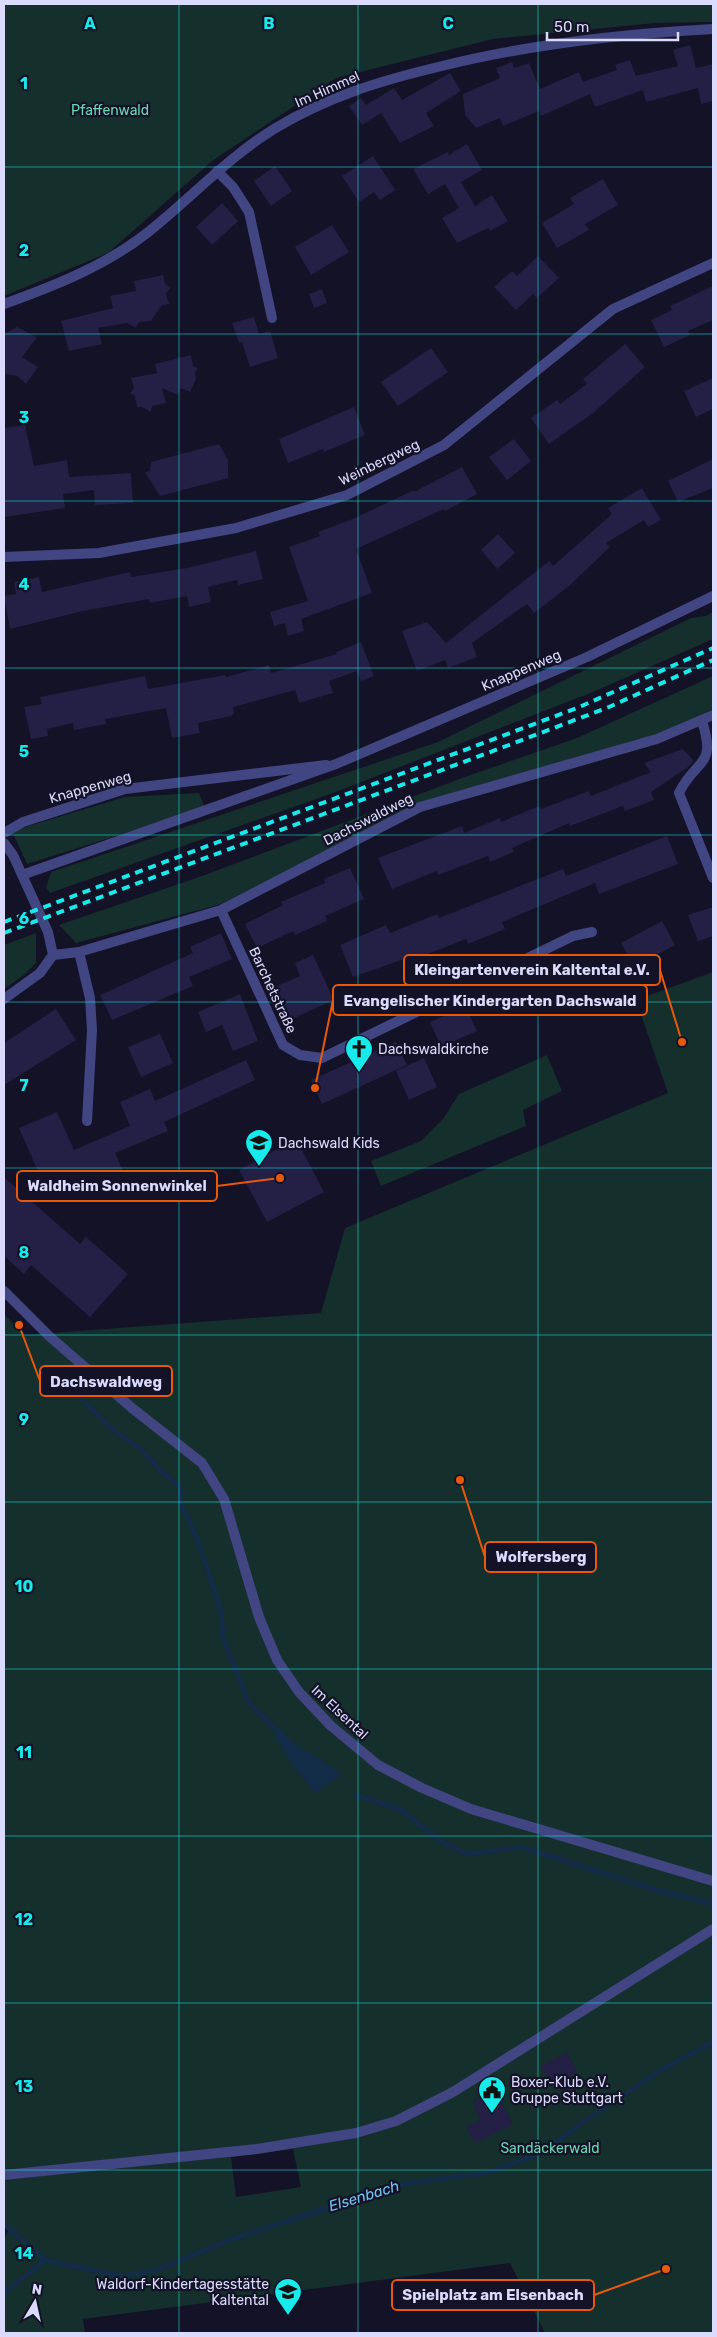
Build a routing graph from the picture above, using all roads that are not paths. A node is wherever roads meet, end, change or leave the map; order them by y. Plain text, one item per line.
1 (713, 29) edge
2 (217, 171) junction
3 (713, 263) edge
4 (4, 304) edge
5 (272, 318) dead end
6 (4, 558) edge
7 (713, 596) edge
8 (713, 715) edge
9 (702, 721) junction
10 (336, 764) junction
11 (4, 832) edge
12 (4, 843) edge
13 (8, 857) edge
14 (22, 875) junction
15 (713, 878) edge
16 (221, 910) junction
17 (592, 932) dead end
18 (79, 952) junction
19 (53, 955) junction
20 (4, 999) edge
21 (87, 1121) dead end
22 (4, 1290) edge
23 (713, 1881) edge
24 (713, 1929) edge
25 (4, 2175) edge

1 - 2 street, Im Himmel
2 - 4 street, Im Himmel
2 - 5 street
3 - 6 street, Weinbergweg
7 - 10 street, Knappenweg
8 - 9 street, Dachswaldweg
9 - 15 street
9 - 16 street, Dachswaldweg
10 - 11 street, Knappenweg
10 - 14 street, Knappenweg
12 - 13 street
13 - 14 street
14 - 19 street
16 - 17 street, Barchetstraße
16 - 18 street, Dachswaldweg
18 - 19 street, Dachswaldweg
18 - 21 street
19 - 20 street
22 - 23 street, Im Elsental
24 - 25 street

